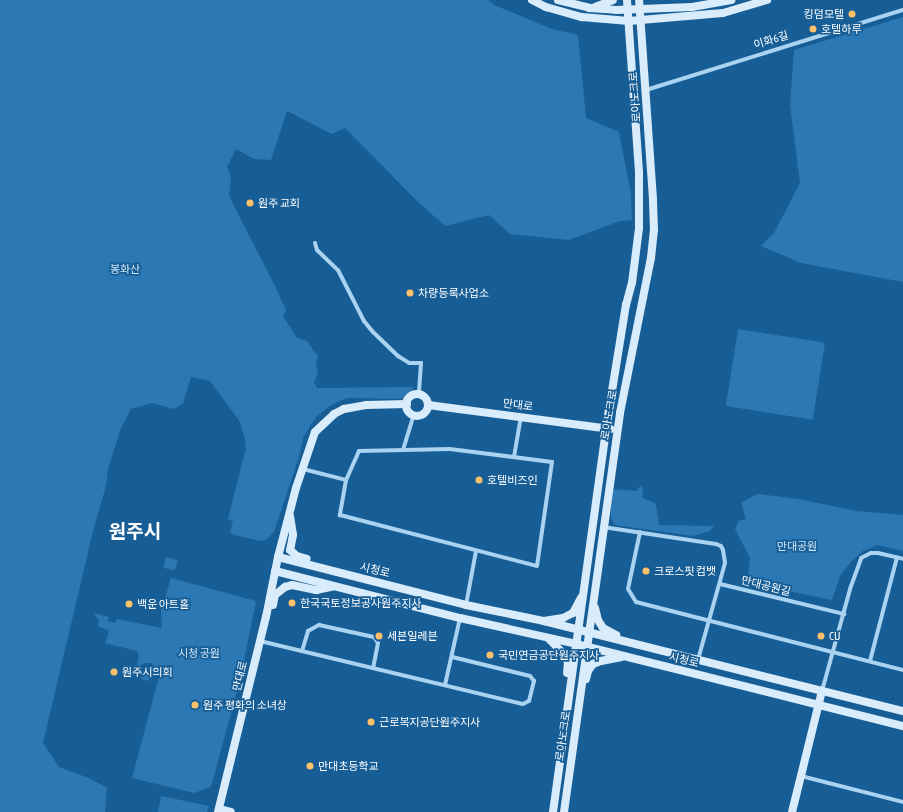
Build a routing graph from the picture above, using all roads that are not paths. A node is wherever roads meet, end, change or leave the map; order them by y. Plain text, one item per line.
1 (532, 0) edge
2 (558, 0) edge
3 (613, 0) edge
4 (627, 0) edge
5 (639, 0) edge
6 (731, 0) edge
7 (767, 0) edge
8 (589, 8) junction
9 (628, 9) junction
10 (639, 9) junction
11 (903, 10) edge
12 (629, 21) junction
13 (640, 21) junction
14 (645, 90) junction
15 (651, 170) junction
16 (639, 172) junction
17 (315, 243) dead end
18 (419, 394) junction
19 (407, 404) junction
20 (428, 405) junction
21 (414, 415) junction
22 (522, 416) junction
23 (606, 428) junction
24 (617, 430) junction
25 (403, 450) junction
26 (514, 457) junction
27 (302, 469) junction
28 (346, 480) junction
29 (290, 511) junction
30 (603, 527) junction
31 (640, 532) junction
32 (476, 551) junction
33 (278, 557) junction
34 (896, 557) junction
35 (903, 559) edge
36 (275, 571) junction
37 (337, 572) junction
38 (720, 584) junction
39 (337, 586) junction
40 (585, 590) junction
41 (594, 592) junction
42 (466, 605) junction
43 (844, 614) junction
44 (266, 617) junction
45 (460, 618) junction
46 (710, 620) junction
47 (544, 621) junction
48 (578, 628) junction
49 (590, 631) junction
50 (548, 637) junction
51 (623, 639) junction
52 (260, 641) junction
53 (576, 644) junction
54 (587, 646) junction
55 (302, 651) junction
56 (834, 652) junction
57 (452, 657) junction
58 (626, 657) junction
59 (698, 660) junction
60 (870, 661) junction
61 (373, 668) junction
62 (903, 670) edge
63 (445, 686) junction
64 (570, 690) junction
65 (581, 690) junction
66 (822, 691) junction
67 (819, 705) junction
68 (903, 711) edge
69 (903, 726) edge
70 (801, 776) junction
71 (903, 802) edge
72 (218, 810) edge
73 (231, 812) edge
74 (554, 812) edge
75 (564, 812) edge
76 (792, 812) edge

1 - 12 street
2 - 8 street
3 - 8 street
4 - 9 street, 로아노크로
5 - 10 street, 로아노크로
6 - 10 street
7 - 13 street
8 - 9 street
9 - 10 street
9 - 12 street, 로아노크로
10 - 13 street, 로아노크로
11 - 14 street, 이화6길
12 - 13 street
12 - 16 street, 로아노크로
13 - 14 street, 로아노크로
14 - 15 street, 로아노크로
15 - 16 street
15 - 24 street, 로아노크로
16 - 23 street, 로아노크로
17 - 18 street
18 - 19 street
18 - 20 street
19 - 21 street
19 - 27 street
20 - 21 street
20 - 22 street, 만대로
21 - 25 street
22 - 23 street, 만대로
22 - 26 street
23 - 24 street, 만대로
23 - 40 street, 로아노크로
24 - 30 street, 로아노크로
25 - 26 street
25 - 28 street
26 - 32 street
27 - 28 street
27 - 29 street
28 - 32 street
29 - 33 street
29 - 37 street
30 - 31 street
30 - 41 street, 로아노크로
31 - 38 street
31 - 46 street
32 - 42 street
33 - 36 street, 만대로
33 - 37 street, 시청로
34 - 35 street
34 - 43 street
34 - 60 street
36 - 39 street, 시청로
36 - 44 street, 만대로
37 - 42 street, 시청로
38 - 43 street, 만대공원길
38 - 46 street
39 - 44 street
39 - 45 street, 시청로
40 - 47 street
40 - 48 street, 로아노크로
41 - 49 street, 로아노크로
41 - 51 street
42 - 47 street, 시청로
43 - 56 street
44 - 52 street, 만대로
45 - 50 street, 시청로
45 - 57 street
46 - 56 street
46 - 59 street
47 - 48 street, 시청로
48 - 49 street, 시청로
48 - 53 street, 로아노크로
49 - 51 street, 시청로
49 - 54 street, 로아노크로
50 - 53 street, 시청로
50 - 64 street
51 - 59 street, 시청로
52 - 55 street
52 - 72 street, 만대로
53 - 54 street, 시청로
53 - 64 street, 로아노크로
54 - 58 street, 시청로
54 - 65 street, 로아노크로
55 - 61 street
55 - 61 street
56 - 60 street
56 - 66 street
57 - 63 street
57 - 63 street
58 - 65 street
58 - 67 street, 시청로
59 - 66 street, 시청로
60 - 62 street
61 - 63 street
64 - 74 street, 로아노크로
65 - 75 street, 로아노크로
66 - 67 street
66 - 68 street, 시청로
67 - 69 street, 시청로
67 - 70 street
70 - 71 street
70 - 76 street
72 - 73 street, 만대로

